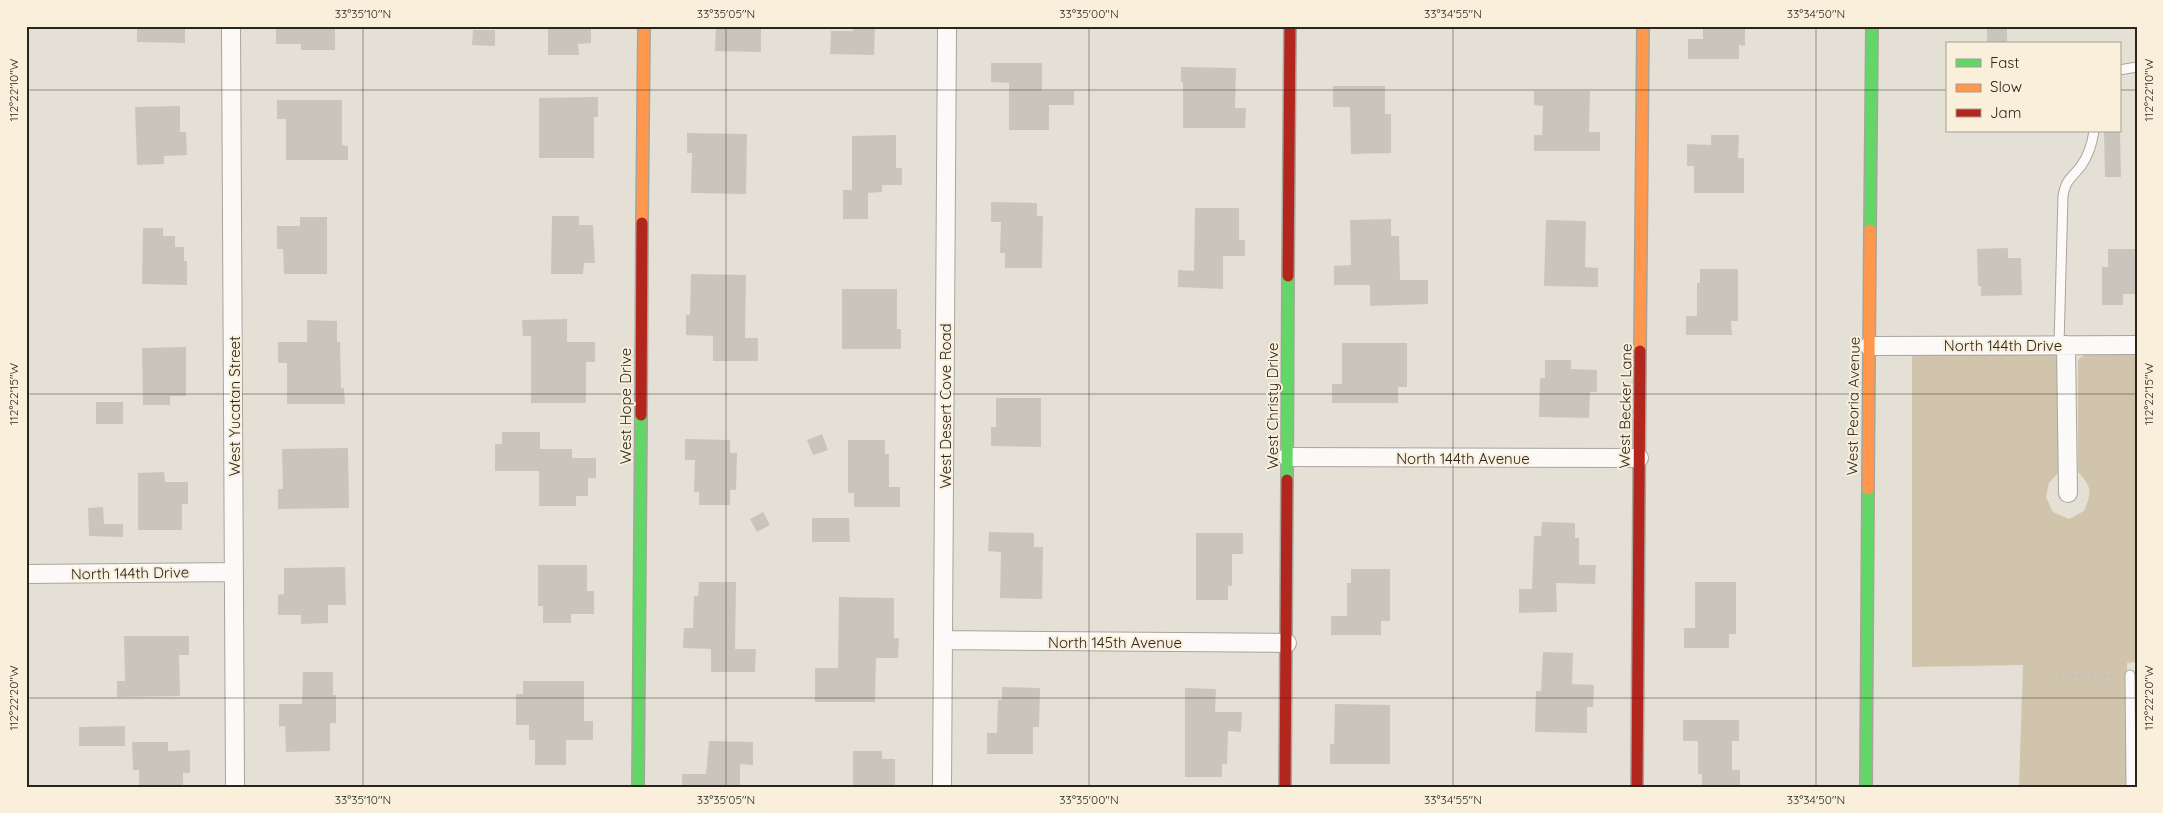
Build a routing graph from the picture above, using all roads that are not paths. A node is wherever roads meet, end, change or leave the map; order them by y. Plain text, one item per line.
1 (231, 26) edge
2 (644, 26) edge
3 (947, 26) edge
4 (1290, 26) edge
5 (1643, 26) edge
6 (1872, 26) edge
7 (2137, 67) edge
8 (2120, 70) edge
9 (2094, 132) edge
10 (2063, 345) junction
11 (2137, 345) edge
12 (1869, 346) junction
13 (1287, 457) junction
14 (1639, 458) junction
15 (2068, 493) dead end
16 (234, 572) junction
17 (26, 574) edge
18 (943, 640) junction
19 (1287, 643) junction
20 (2130, 675) road end
21 (235, 787) edge
22 (638, 787) edge
23 (942, 787) edge
24 (1285, 787) edge
25 (1637, 787) edge
26 (1866, 787) edge
27 (2131, 787) edge

1 - 16 street, West Yucatan Street
2 - 22 street, West Hope Drive
3 - 18 street, West Desert Cove Road
4 - 13 street, West Christy Drive
5 - 14 street, West Becker Lane
6 - 12 street, West Peoria Avenue
7 - 8 lane
9 - 10 lane
10 - 11 street, North 144th Drive
10 - 12 street, North 144th Drive
10 - 15 street
12 - 26 street, West Peoria Avenue
13 - 14 street, North 144th Avenue
13 - 19 street, West Christy Drive
14 - 25 street, West Becker Lane
16 - 17 street, North 144th Drive
16 - 21 street, West Yucatan Street
18 - 19 street, North 145th Avenue
18 - 23 street, West Desert Cove Road
19 - 24 street, West Christy Drive
20 - 27 lane

